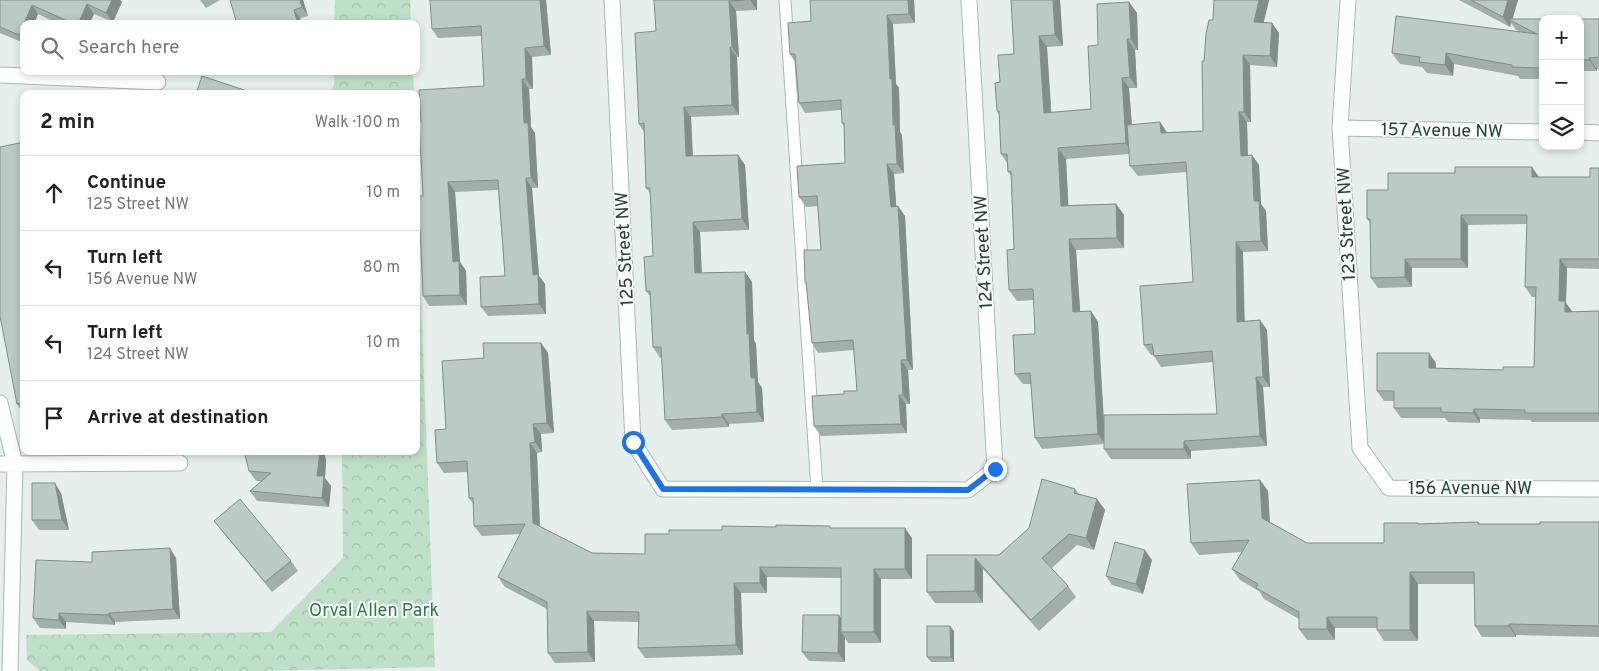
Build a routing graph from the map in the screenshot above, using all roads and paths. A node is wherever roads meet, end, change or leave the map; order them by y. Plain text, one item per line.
1 (612, 0) edge
2 (785, 0) edge
3 (969, 0) edge
4 (1348, 0) edge
5 (0, 76) edge
6 (158, 82) dead end
7 (1340, 128) junction
8 (1539, 132) edge
9 (1584, 132) edge
10 (1599, 133) edge
11 (0, 403) edge
12 (1360, 448) joint
13 (180, 463) dead end
14 (0, 464) edge
15 (15, 464) junction
16 (1599, 489) edge
17 (817, 490) junction
18 (10, 671) edge

1 - 17 street, 125 Street NW
2 - 17 lane
3 - 17 street, 124 Street NW
4 - 7 street, 123 Street NW
5 - 6 street
7 - 8 street, 157 Avenue NW
7 - 12 street, 123 Street NW
9 - 10 street
11 - 15 street
12 - 16 street, 156 Avenue NW
13 - 15 street
14 - 15 street
15 - 18 street

